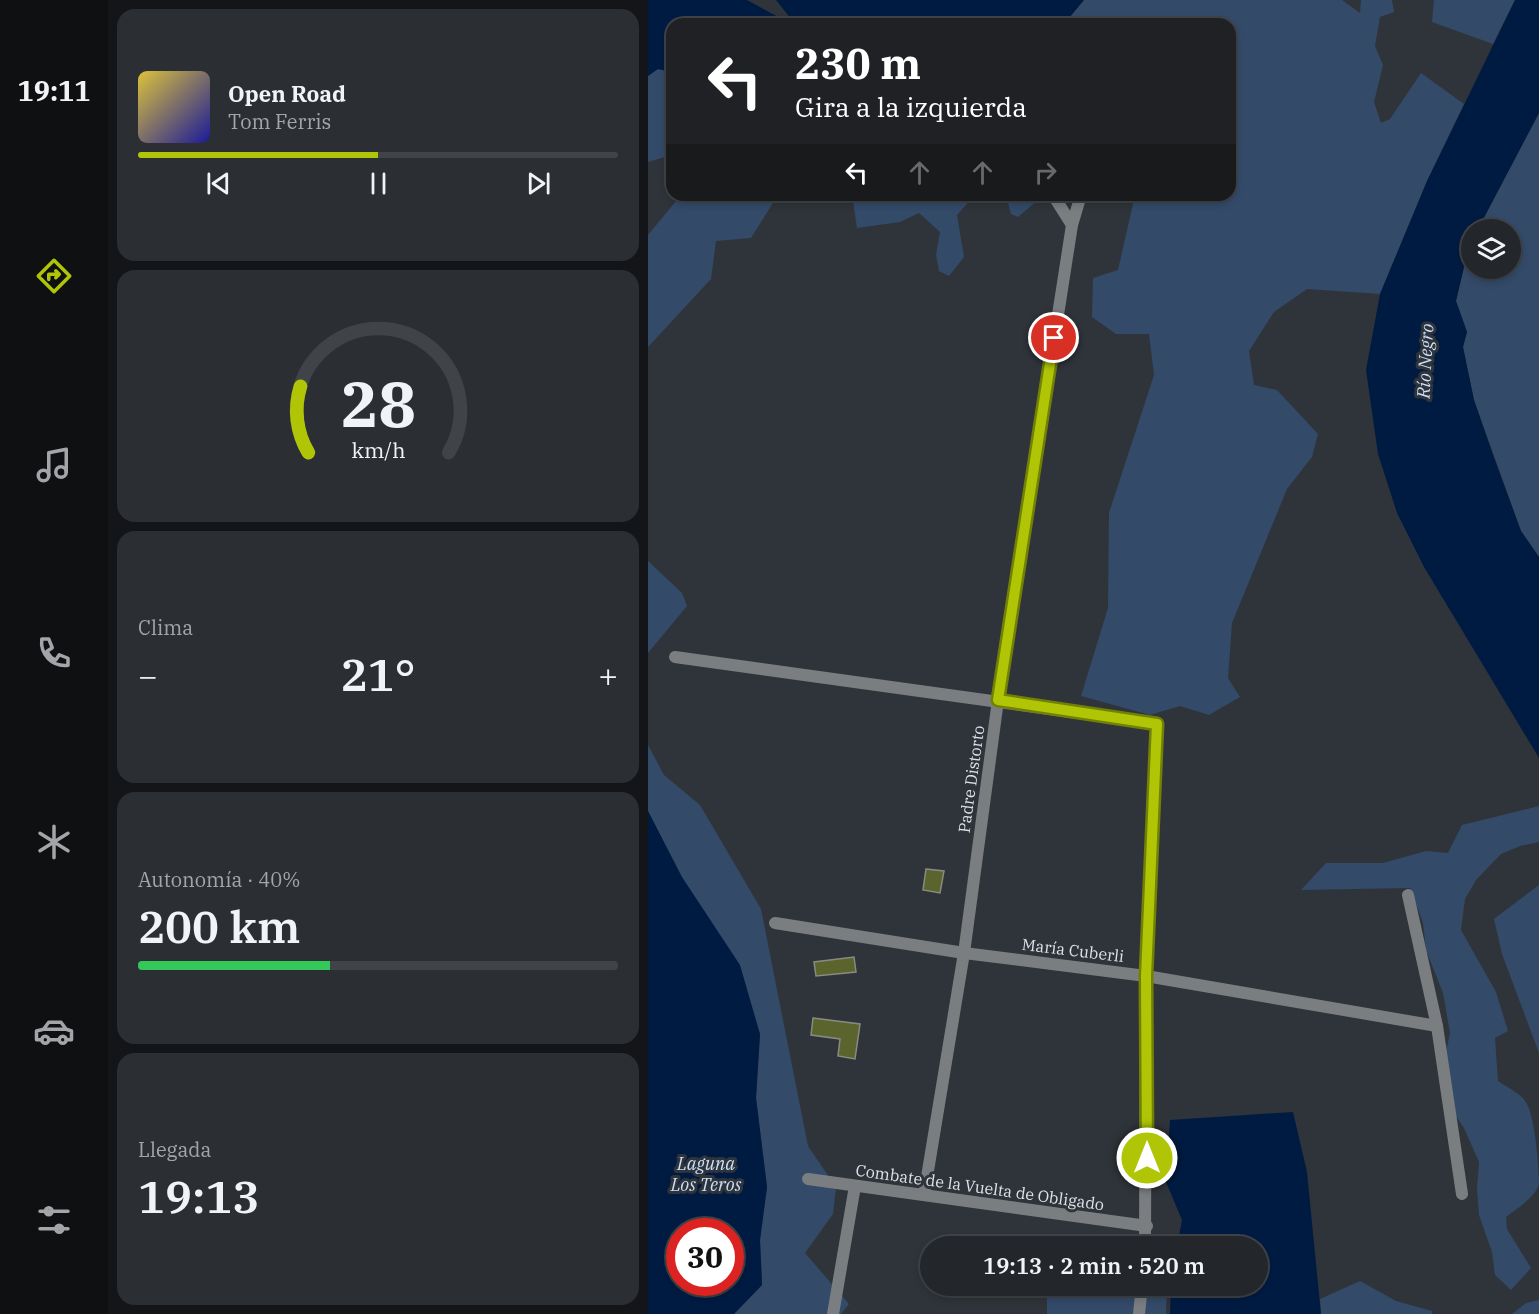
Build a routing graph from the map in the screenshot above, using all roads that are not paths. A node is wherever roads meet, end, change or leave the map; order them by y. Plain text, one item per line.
1 (1057, 201) edge
2 (1079, 201) edge
3 (1072, 225) junction
4 (675, 657) dead end
5 (998, 700) junction
6 (1408, 895) dead end
7 (775, 923) dead end
8 (964, 953) junction
9 (1146, 976) junction
10 (1437, 1026) junction
11 (808, 1179) dead end
12 (855, 1186) junction
13 (1462, 1194) dead end
14 (924, 1195) junction
15 (1147, 1226) junction
16 (1146, 1236) edge
17 (1141, 1296) edge
18 (833, 1314) edge
19 (1139, 1314) edge

1 - 3 street
2 - 3 street, Padre Distorto
3 - 5 street, Padre Distorto
4 - 5 street
5 - 8 street, Padre Distorto
5 - 9 street
6 - 10 street
7 - 8 street, María Cuberli
8 - 9 street, María Cuberli
8 - 14 street, Padre Distorto
9 - 10 street, María Cuberli
9 - 15 street
10 - 13 street
11 - 12 street, Combate de la Vuelta de Obligado
12 - 14 street, Combate de la Vuelta de Obligado
12 - 18 street
14 - 15 street, Combate de la Vuelta de Obligado
15 - 16 street
17 - 19 street

